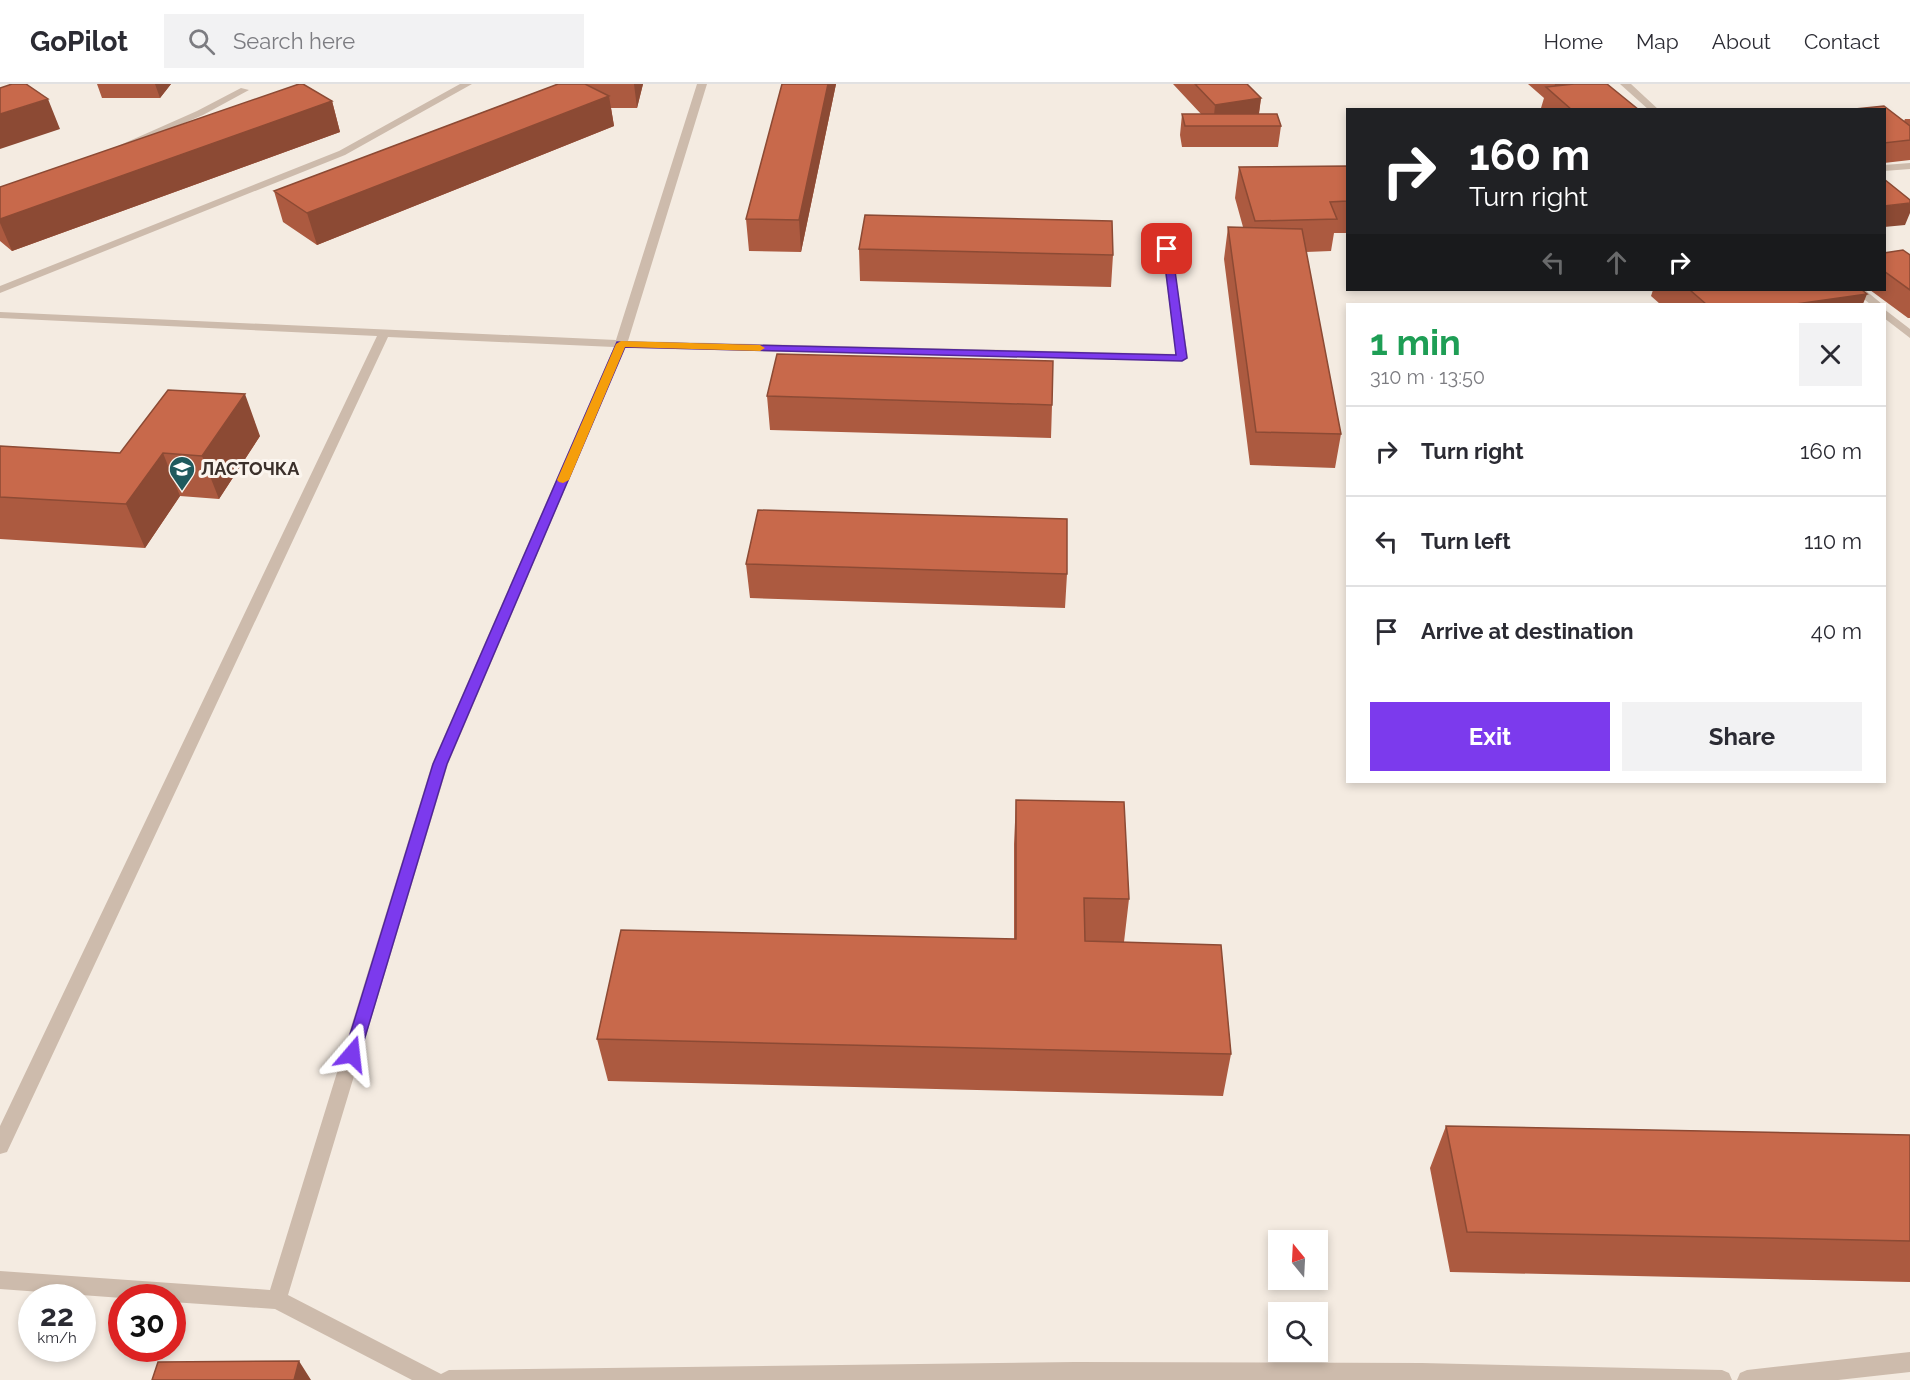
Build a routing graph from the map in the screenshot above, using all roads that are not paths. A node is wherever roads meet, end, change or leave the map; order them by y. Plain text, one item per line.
1 (467, 84) edge
2 (702, 84) edge
3 (1626, 84) edge
4 (244, 90) dead end
5 (1653, 108) edge
6 (112, 150) edge
7 (1910, 166) edge
8 (1886, 168) edge
9 (1167, 249) dead end
10 (0, 290) edge
11 (1860, 291) edge
12 (1875, 303) edge
13 (1886, 314) edge
14 (0, 315) edge
15 (384, 333) junction
16 (1910, 335) edge
17 (621, 344) junction
18 (0, 1146) edge
19 (0, 1280) edge
20 (277, 1300) junction
21 (1910, 1362) edge
22 (433, 1380) edge
23 (449, 1380) edge
24 (1722, 1380) edge
25 (1748, 1380) edge

1 - 10 street
2 - 17 street
3 - 5 street
4 - 6 street
7 - 8 street
9 - 17 street
11 - 12 street
13 - 16 street
14 - 15 street
15 - 17 street
15 - 18 street
17 - 20 street
19 - 20 street
20 - 22 street
21 - 25 street
23 - 24 street

